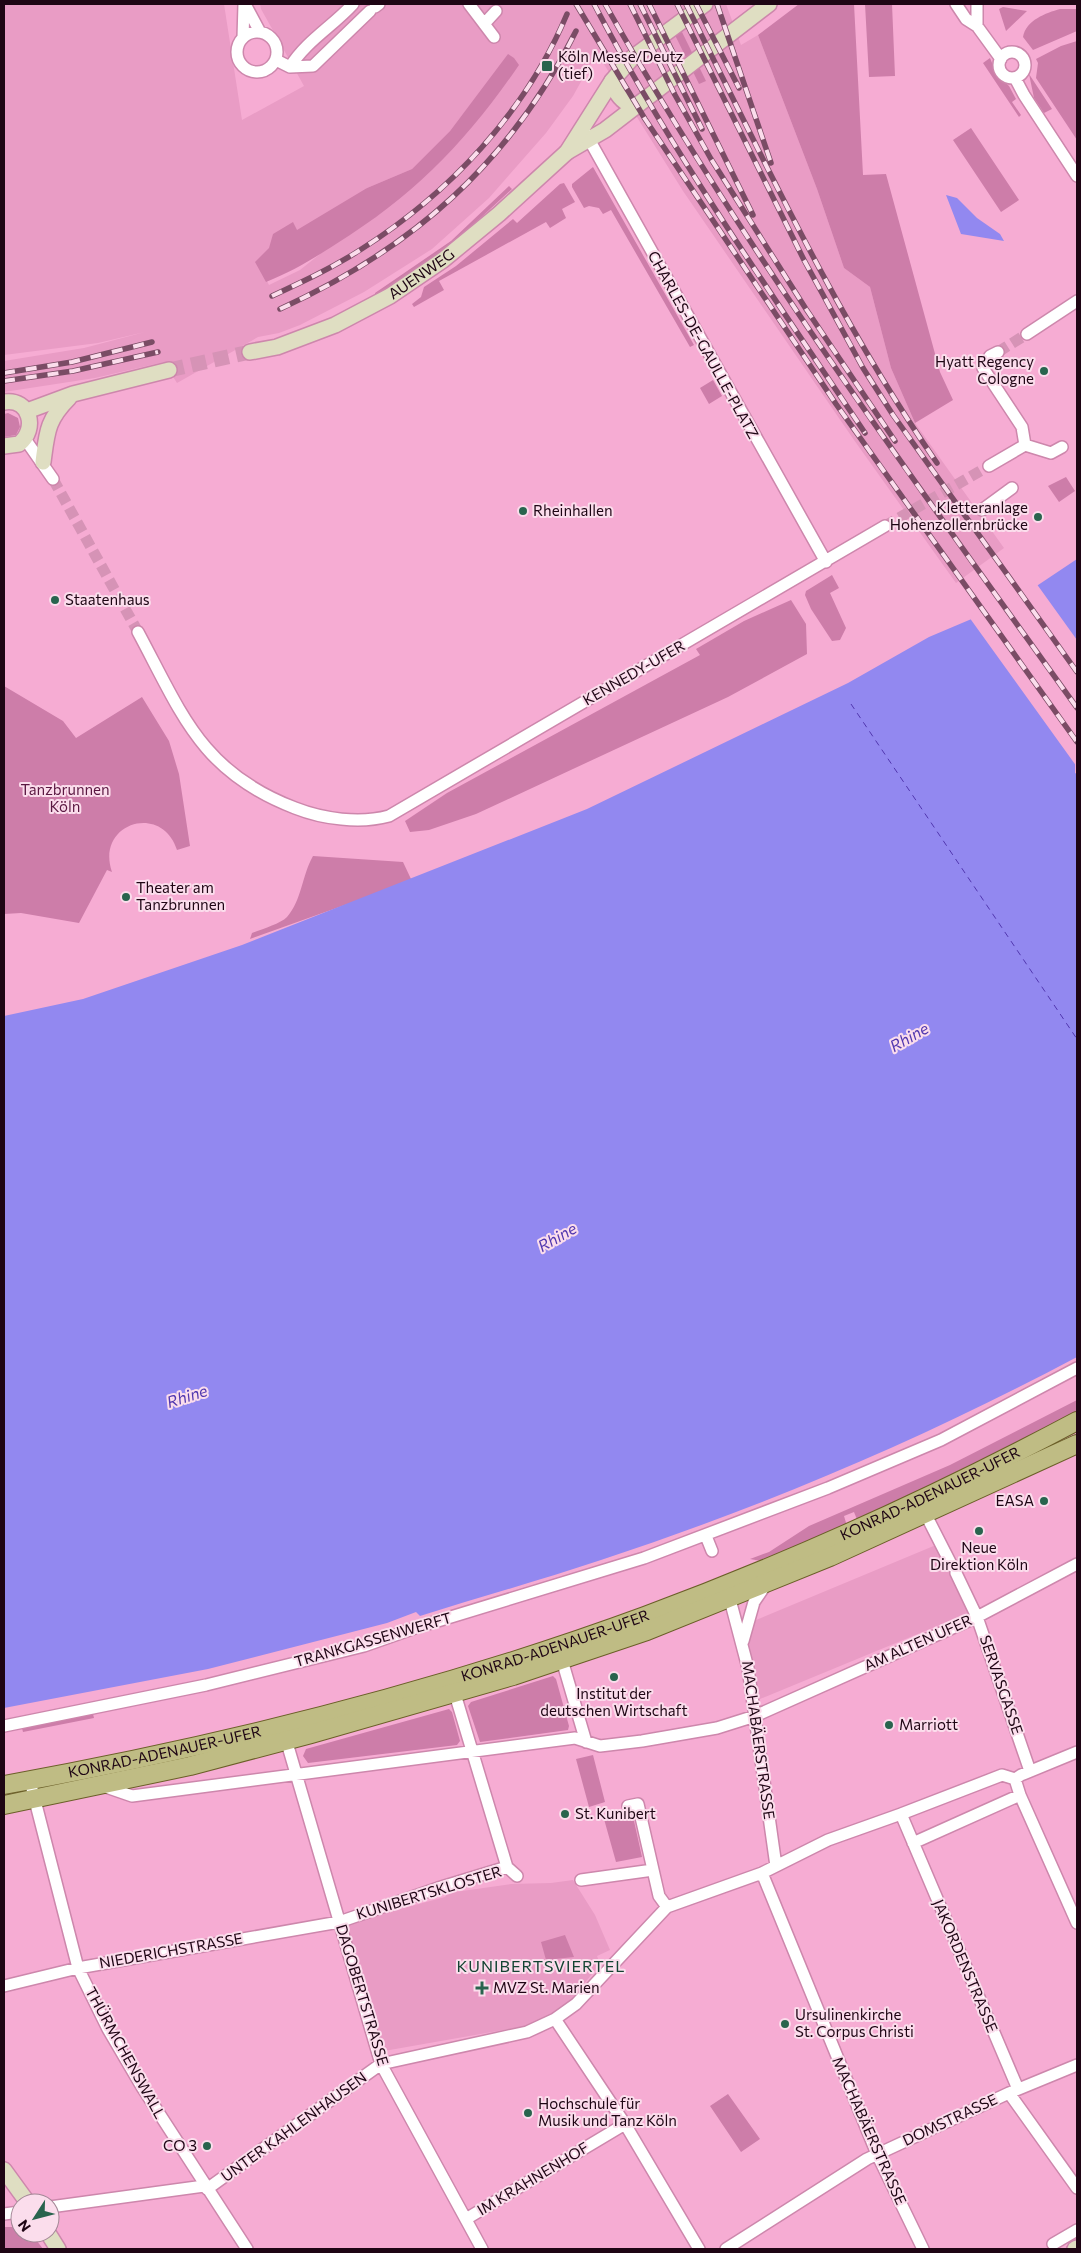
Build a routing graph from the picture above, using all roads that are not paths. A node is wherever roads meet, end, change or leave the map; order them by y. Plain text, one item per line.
1 (244, 4) edge
2 (353, 4) edge
3 (469, 4) edge
4 (705, 4) edge
5 (746, 4) edge
6 (769, 4) edge
7 (956, 4) edge
8 (977, 4) edge
9 (375, 7) edge
10 (495, 10) edge
11 (748, 20) junction
12 (484, 24) junction
13 (977, 26) junction
14 (260, 32) junction
15 (494, 37) dead end
16 (243, 38) junction
17 (1001, 58) junction
18 (276, 60) junction
19 (290, 67) junction
20 (1015, 78) junction
21 (612, 81) junction
22 (634, 107) junction
23 (582, 126) junction
24 (589, 141) junction
25 (567, 152) junction
26 (1077, 176) edge
27 (1077, 301) edge
28 (1027, 334) tunnel mouth
29 (250, 352) tunnel mouth
30 (998, 352) tunnel mouth
31 (169, 370) tunnel mouth
32 (73, 394) junction
33 (4, 402) edge
34 (26, 411) junction
35 (25, 439) junction
36 (1025, 445) junction
37 (4, 446) edge
38 (1062, 447) dead end
39 (43, 462) junction
40 (989, 466) tunnel mouth
41 (53, 479) tunnel mouth
42 (1012, 488) dead end
43 (982, 510) dead end
44 (885, 526) tunnel mouth
45 (826, 562) junction
46 (138, 632) tunnel mouth
47 (1077, 1368) edge
48 (1077, 1421) edge
49 (1077, 1444) edge
50 (926, 1515) junction
51 (706, 1536) junction
52 (712, 1551) dead end
53 (1077, 1564) edge
54 (769, 1580) junction
55 (727, 1591) junction
56 (977, 1617) junction
57 (743, 1643) junction
58 (562, 1660) junction
59 (455, 1694) junction
60 (755, 1716) junction
61 (4, 1726) edge
62 (283, 1733) junction
63 (586, 1742) junction
64 (473, 1752) junction
65 (1077, 1752) edge
66 (1030, 1771) junction
67 (296, 1774) junction
68 (1015, 1779) junction
69 (30, 1781) junction
70 (4, 1785) edge
71 (102, 1785) junction
72 (1020, 1795) junction
73 (35, 1799) junction
74 (4, 1805) edge
75 (628, 1806) dead end
76 (901, 1814) junction
77 (913, 1843) junction
78 (776, 1866) junction
79 (507, 1868) junction
80 (653, 1870) junction
81 (762, 1873) junction
82 (517, 1876) dead end
83 (581, 1880) dead end
84 (667, 1907) junction
85 (339, 1922) junction
86 (1077, 1922) edge
87 (78, 1968) junction
88 (4, 1986) edge
89 (555, 2019) junction
90 (381, 2064) junction
91 (1077, 2064) edge
92 (1013, 2091) junction
93 (625, 2124) junction
94 (877, 2154) junction
95 (4, 2170) edge
96 (206, 2187) junction
97 (1077, 2188) edge
98 (21, 2193) edge
99 (60, 2206) edge
100 (466, 2220) junction
101 (1077, 2230) edge
102 (1053, 2244) dead end
103 (247, 2249) edge
104 (482, 2249) edge
105 (700, 2249) edge
106 (726, 2249) edge
107 (924, 2249) edge

1 - 14 street
1 - 16 street
2 - 19 street
3 - 12 street
4 - 21 street, AUENWEG
5 - 11 street
6 - 11 street, AUENWEG
7 - 13 street
8 - 13 street
9 - 19 street
10 - 12 street
11 - 22 street, AUENWEG
12 - 15 street
13 - 17 street
14 - 16 street
14 - 18 street
16 - 18 street
17 - 20 street
17 - 20 street
18 - 19 street
20 - 26 street
21 - 22 street
21 - 23 street, AUENWEG
22 - 24 street, AUENWEG
23 - 24 street, CHARLES-DE-GAULLE-PLATZ
23 - 25 street, AUENWEG
24 - 25 street, AUENWEG
24 - 45 street, CHARLES-DE-GAULLE-PLATZ
25 - 29 street, AUENWEG
27 - 28 street
30 - 36 street
31 - 32 street
32 - 34 street
32 - 39 street
33 - 34 street
34 - 35 street
35 - 37 street
35 - 39 street
36 - 38 street
36 - 40 street
39 - 41 street
42 - 43 street
44 - 45 street, KENNEDY-UFER
45 - 46 street, KENNEDY-UFER
47 - 51 street, TRANKGASSENWERFT
48 - 55 main road, KONRAD-ADENAUER-UFER
49 - 50 main road, KONRAD-ADENAUER-UFER
50 - 54 main road, KONRAD-ADENAUER-UFER
50 - 56 street, SERVASGASSE
51 - 52 street
51 - 61 street, TRANKGASSENWERFT
53 - 56 street, AM ALTEN UFER
54 - 55 main road, KONRAD-ADENAUER-UFER
54 - 57 street, MACHABÄERSTRASSE
55 - 57 street, MACHABÄERSTRASSE
55 - 58 main road, KONRAD-ADENAUER-UFER
55 - 62 main road, KONRAD-ADENAUER-UFER
56 - 60 street, AM ALTEN UFER
56 - 66 street, SERVASGASSE
57 - 60 street, MACHABÄERSTRASSE
58 - 59 main road, KONRAD-ADENAUER-UFER
58 - 63 street, KONRAD-ADENAUER-UFER
59 - 62 main road, KONRAD-ADENAUER-UFER
59 - 64 street
60 - 63 street, AM ALTEN UFER
60 - 78 street, MACHABÄERSTRASSE
62 - 67 street, DAGOBERTSTRASSE
62 - 69 main road, KONRAD-ADENAUER-UFER
62 - 71 main road, KONRAD-ADENAUER-UFER
63 - 64 street, KONRAD-ADENAUER-UFER
64 - 67 street, KONRAD-ADENAUER-UFER
64 - 79 street
65 - 66 street
66 - 68 street
67 - 71 street, KONRAD-ADENAUER-UFER
67 - 85 street, DAGOBERTSTRASSE
68 - 72 street
68 - 76 street
69 - 70 main road, KONRAD-ADENAUER-UFER
69 - 73 street, THÜRMCHENSWALL
71 - 73 main road, KONRAD-ADENAUER-UFER
72 - 77 street
72 - 86 street
73 - 74 main road, KONRAD-ADENAUER-UFER
73 - 87 street, THÜRMCHENSWALL
75 - 80 street
76 - 77 street, JAKORDENSTRASSE
76 - 78 street
77 - 92 street, JAKORDENSTRASSE
78 - 81 street
79 - 82 street, KUNIBERTSKLOSTER
79 - 85 street, KUNIBERTSKLOSTER
80 - 83 street
80 - 84 street
81 - 84 street
81 - 94 street, MACHABÄERSTRASSE
84 - 89 street, UNTER KAHLENHAUSEN
85 - 87 street, NIEDERICHSTRASSE
85 - 90 street, DAGOBERTSTRASSE
87 - 88 street, NIEDERICHSTRASSE
87 - 96 street, THÜRMCHENSWALL
89 - 90 street, UNTER KAHLENHAUSEN
89 - 93 street
90 - 96 street, UNTER KAHLENHAUSEN
90 - 100 street, DAGOBERTSTRASSE
91 - 92 street, DOMSTRASSE
92 - 94 street, DOMSTRASSE
92 - 97 street, JAKORDENSTRASSE
93 - 100 street, IM KRAHNENHOF
93 - 105 street
94 - 106 street, DOMSTRASSE
94 - 107 street, MACHABÄERSTRASSE
95 - 98 street
96 - 99 street
96 - 103 street, THÜRMCHENSWALL
100 - 104 street, DAGOBERTSTRASSE
101 - 102 street

